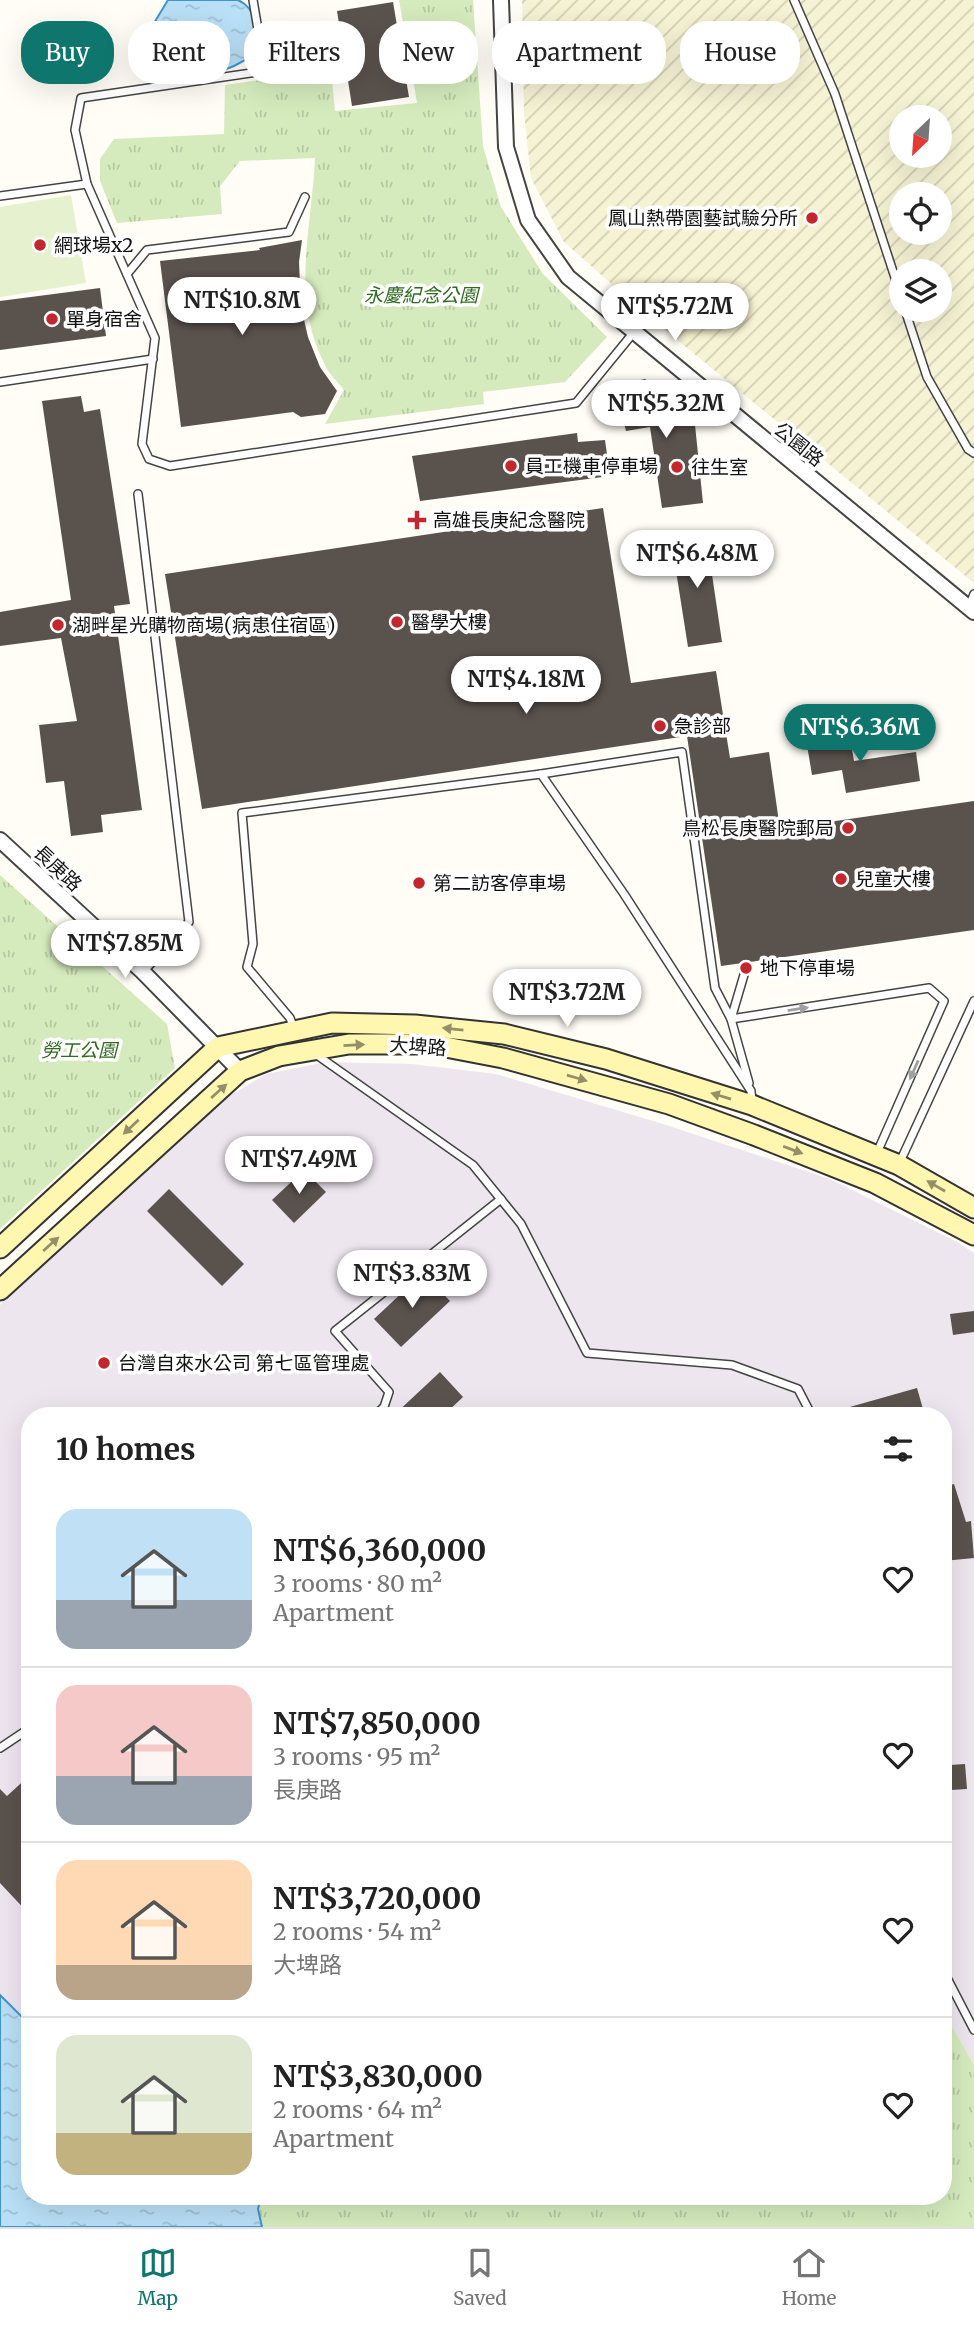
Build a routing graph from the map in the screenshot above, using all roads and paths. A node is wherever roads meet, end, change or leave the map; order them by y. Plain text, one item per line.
1 (253, 0) edge
2 (501, 0) edge
3 (794, 0) edge
4 (87, 184) junction
5 (0, 196) edge
6 (305, 197) dead end
7 (889, 259) edge
8 (127, 274) junction
9 (909, 322) edge
10 (634, 332) junction
11 (153, 359) junction
12 (0, 382) edge
13 (974, 453) edge
14 (138, 494) dead end
15 (972, 604) edge
16 (541, 774) junction
17 (0, 840) edge
18 (746, 968) dead end
19 (143, 972) junction
20 (974, 1001) edge
21 (731, 1019) junction
22 (294, 1029) junction
23 (218, 1048) junction
24 (309, 1050) junction
25 (240, 1072) junction
26 (751, 1098) junction
27 (876, 1156) junction
28 (899, 1165) junction
29 (501, 1199) junction
30 (974, 1208) edge
31 (974, 1235) edge
32 (0, 1248) edge
33 (0, 1290) edge
34 (384, 1407) edge
35 (807, 1407) edge
36 (21, 1734) edge
37 (0, 1748) edge
38 (952, 1988) edge
39 (974, 2030) edge

1 - 4 lane
2 - 10 street, 公園路
3 - 7 lane
4 - 5 lane
4 - 8 lane
6 - 8 lane
8 - 11 lane
9 - 13 lane
10 - 11 lane
10 - 15 street, 公園路
11 - 12 lane
14 - 19 lane
16 - 21 lane
16 - 22 lane
16 - 26 lane
17 - 19 street, 長庚路
18 - 21 lane
19 - 23 street, 長庚路
20 - 28 lane
21 - 26 lane
21 -> 27 lane
22 - 23 main road, 大埤路
26 -> 22 main road, 大埤路
23 - 25 street, 長庚路
23 -> 32 main road, 大埤路
24 - 25 main road, 大埤路
24 - 29 lane
24 -> 31 main road, 大埤路
33 -> 25 main road, 大埤路
26 - 27 main road, 大埤路
27 - 28 main road, 大埤路
30 -> 28 main road, 大埤路
29 - 34 lane
29 - 35 lane
36 - 37 lane
38 - 39 lane

